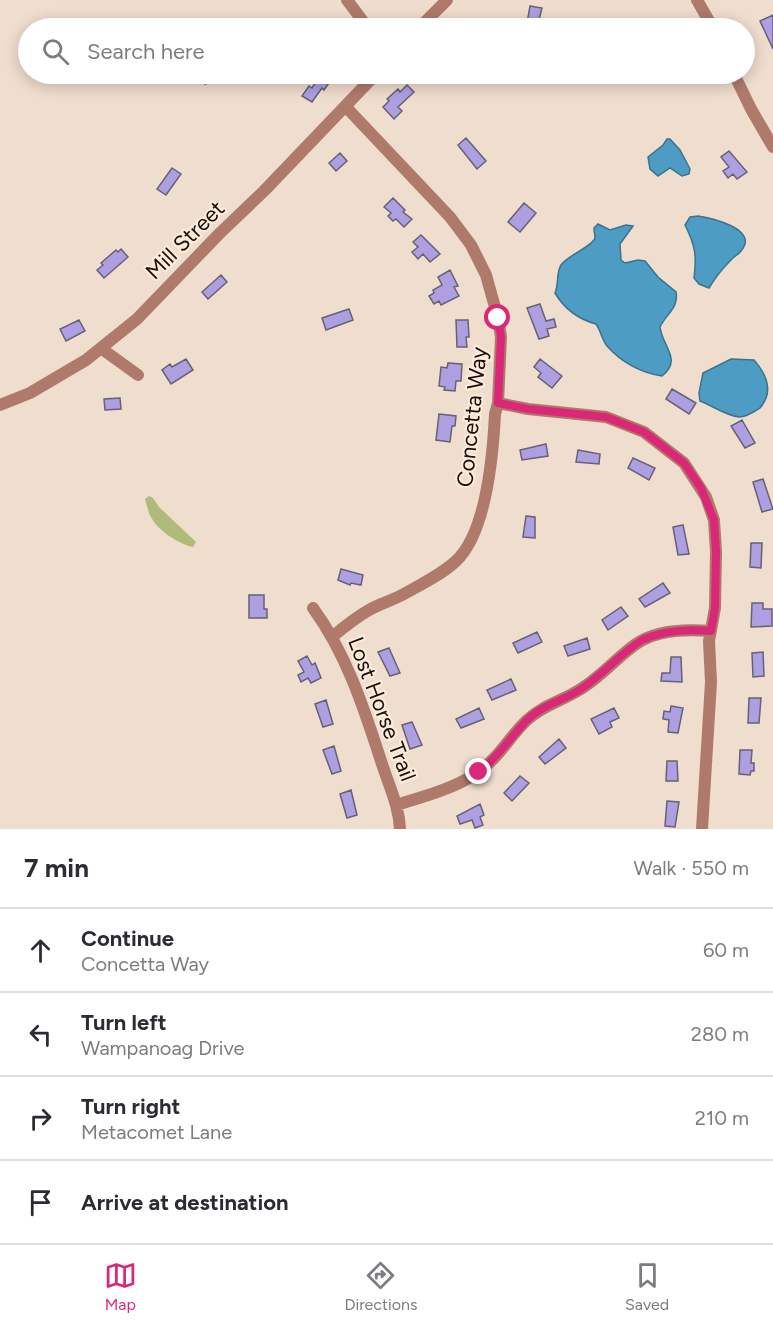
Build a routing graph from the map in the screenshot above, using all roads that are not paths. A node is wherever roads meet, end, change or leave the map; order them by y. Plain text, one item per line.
1 (347, 0) edge
2 (447, 0) edge
3 (697, 0) edge
4 (360, 18) edge
5 (429, 18) edge
6 (707, 18) edge
7 (366, 84) edge
8 (739, 84) edge
9 (345, 106) junction
10 (773, 147) edge
11 (102, 349) junction
12 (138, 375) dead end
13 (498, 403) junction
14 (0, 405) edge
15 (313, 608) dead end
16 (711, 631) junction
17 (332, 637) junction
18 (396, 805) junction
19 (400, 829) edge
20 (702, 829) edge

1 - 4 street
2 - 5 street
3 - 6 street
7 - 9 street, Mill Street
8 - 10 street
9 - 11 street, Mill Street
9 - 13 street, Concetta Way
11 - 12 street
11 - 14 street, Mill Street
13 - 16 street
13 - 17 street, Concetta Way
15 - 17 street, Lost Horse Trail
16 - 18 street
16 - 20 street
17 - 18 street, Lost Horse Trail
18 - 19 street, Lost Horse Trail

